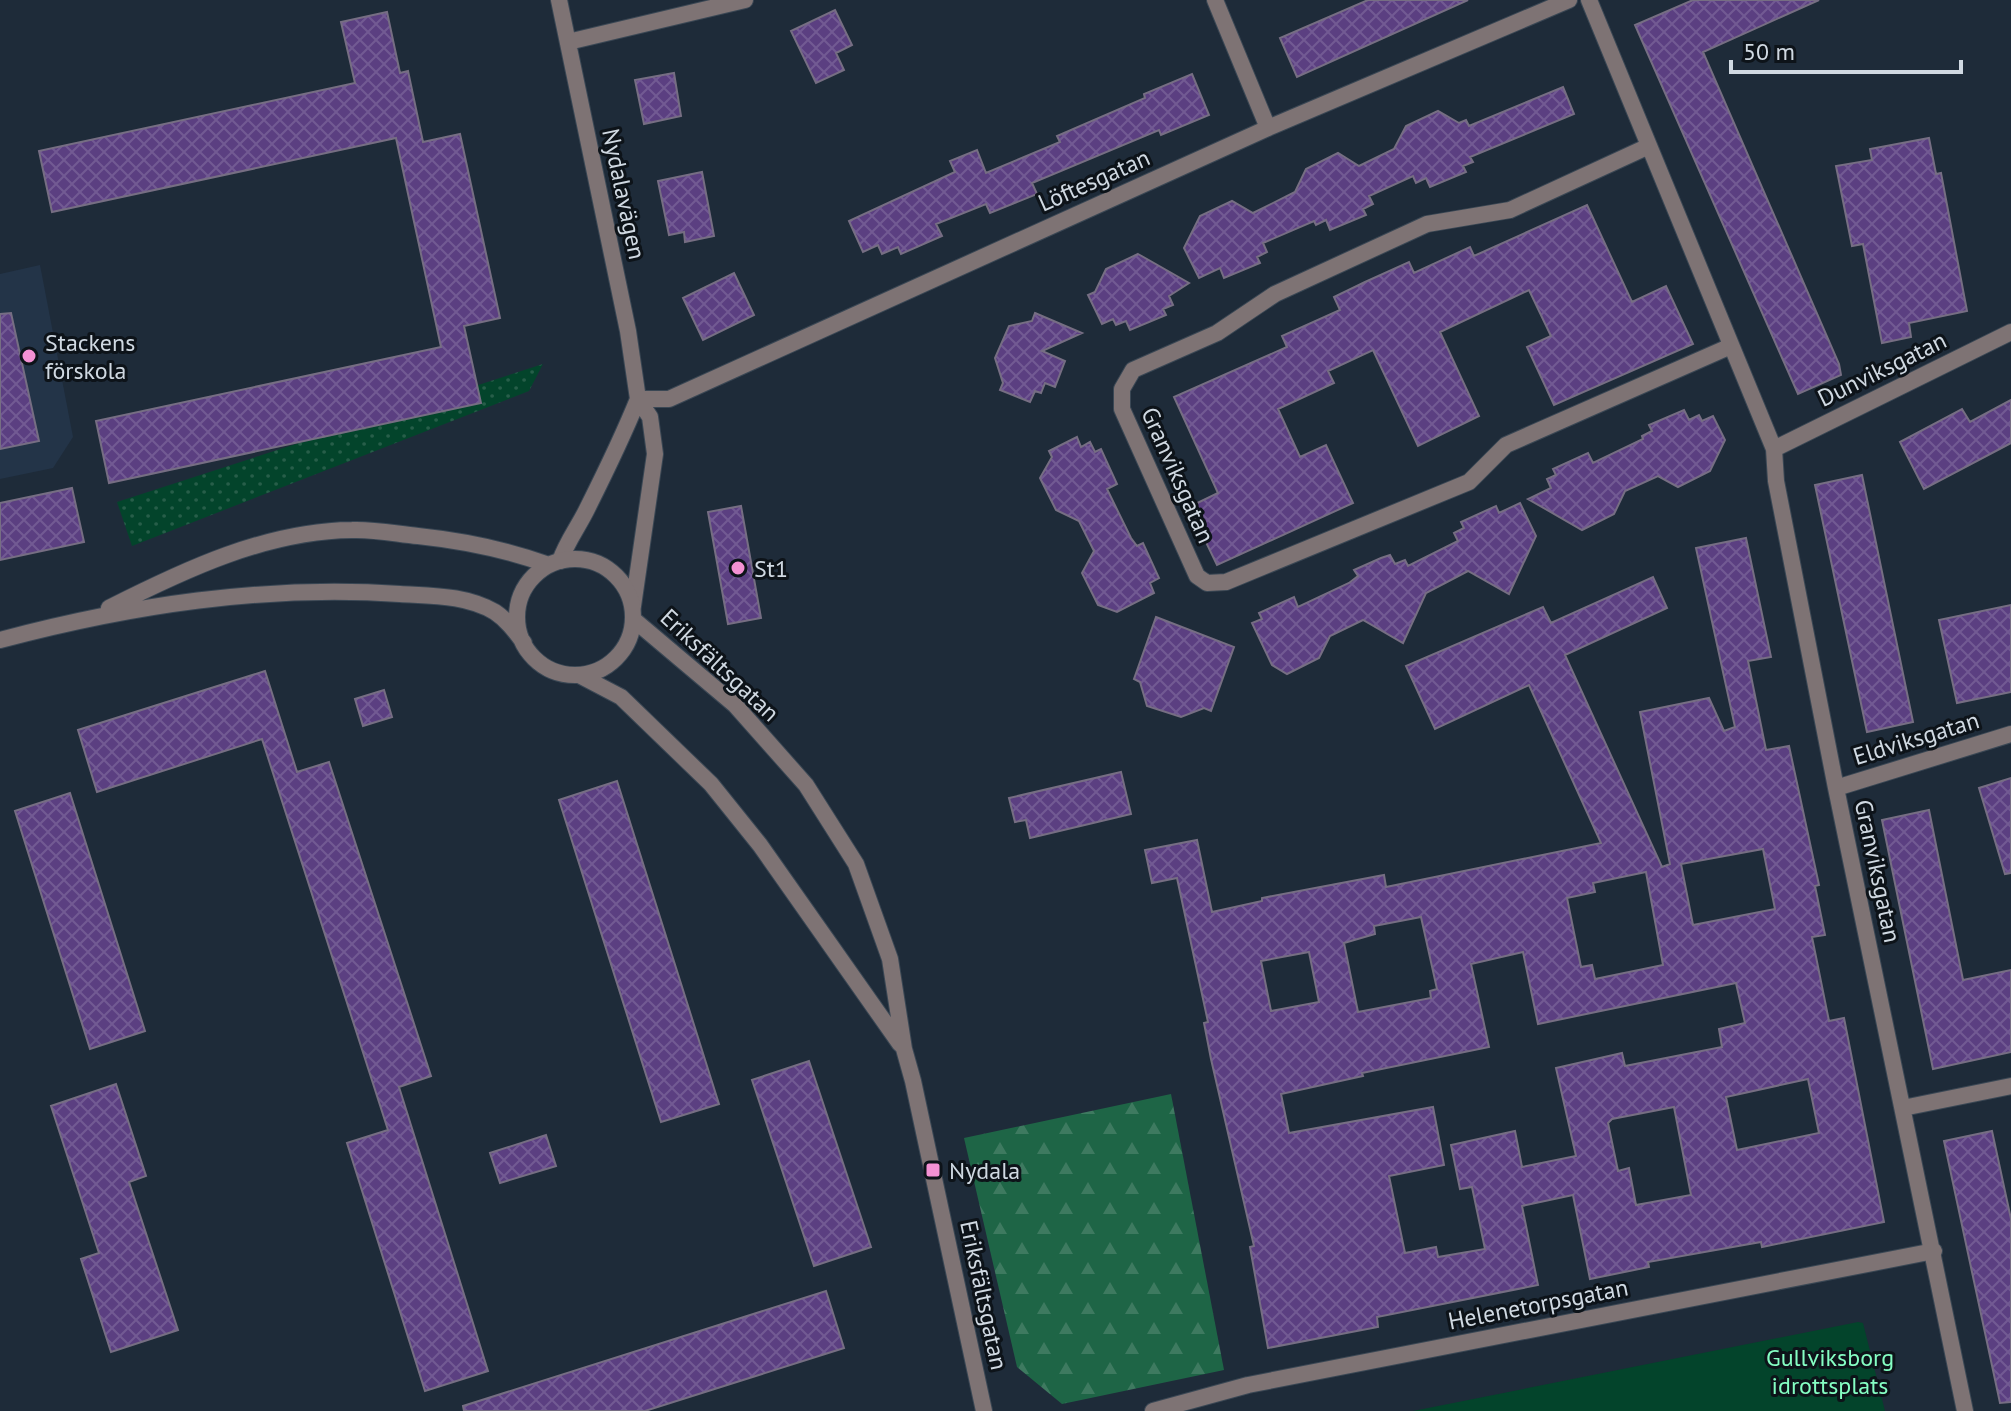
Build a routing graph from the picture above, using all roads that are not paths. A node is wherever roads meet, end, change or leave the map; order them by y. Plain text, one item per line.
1 (559, 0) edge
2 (745, 0) edge
3 (1215, 0) edge
4 (1569, 0) edge
5 (1589, 0) edge
6 (568, 42) junction
7 (1268, 128) junction
8 (1649, 146) junction
9 (2011, 332) edge
10 (1731, 346) junction
11 (638, 399) junction
12 (1774, 449) junction
13 (554, 563) junction
14 (633, 612) junction
15 (97, 614) junction
16 (0, 640) edge
17 (524, 643) junction
18 (579, 675) junction
19 (2011, 734) edge
20 (1836, 788) junction
21 (904, 1049) junction
22 (2011, 1086) edge
23 (1903, 1108) junction
24 (1934, 1251) junction
25 (984, 1411) edge
26 (1153, 1411) edge
27 (1965, 1411) edge

1 - 6 street, Nydalavägen
2 - 6 street
3 - 7 street
4 - 7 street, Löftesgatan
5 - 8 street, Granviksgatan
6 - 11 street, Nydalavägen
7 - 11 street, Löftesgatan
8 - 10 street, Granviksgatan
8 - 10 street, Granviksgatan
9 - 12 street, Dunviksgatan
10 - 12 street, Granviksgatan
11 - 13 street
11 - 14 street, Nydalavägen
12 - 20 street, Granviksgatan
13 - 14 street
13 - 15 street
13 - 17 street
14 - 18 street
14 - 21 street, Eriksfältsgatan
15 - 16 street
15 - 17 street
17 - 18 street
18 - 21 street, Eriksfältsgatan
19 - 20 street, Eldviksgatan
20 - 23 street, Granviksgatan
21 - 25 street, Eriksfältsgatan
22 - 23 street
23 - 24 street, Granviksgatan
24 - 26 street, Helenetorpsgatan
24 - 27 street, Granviksgatan

